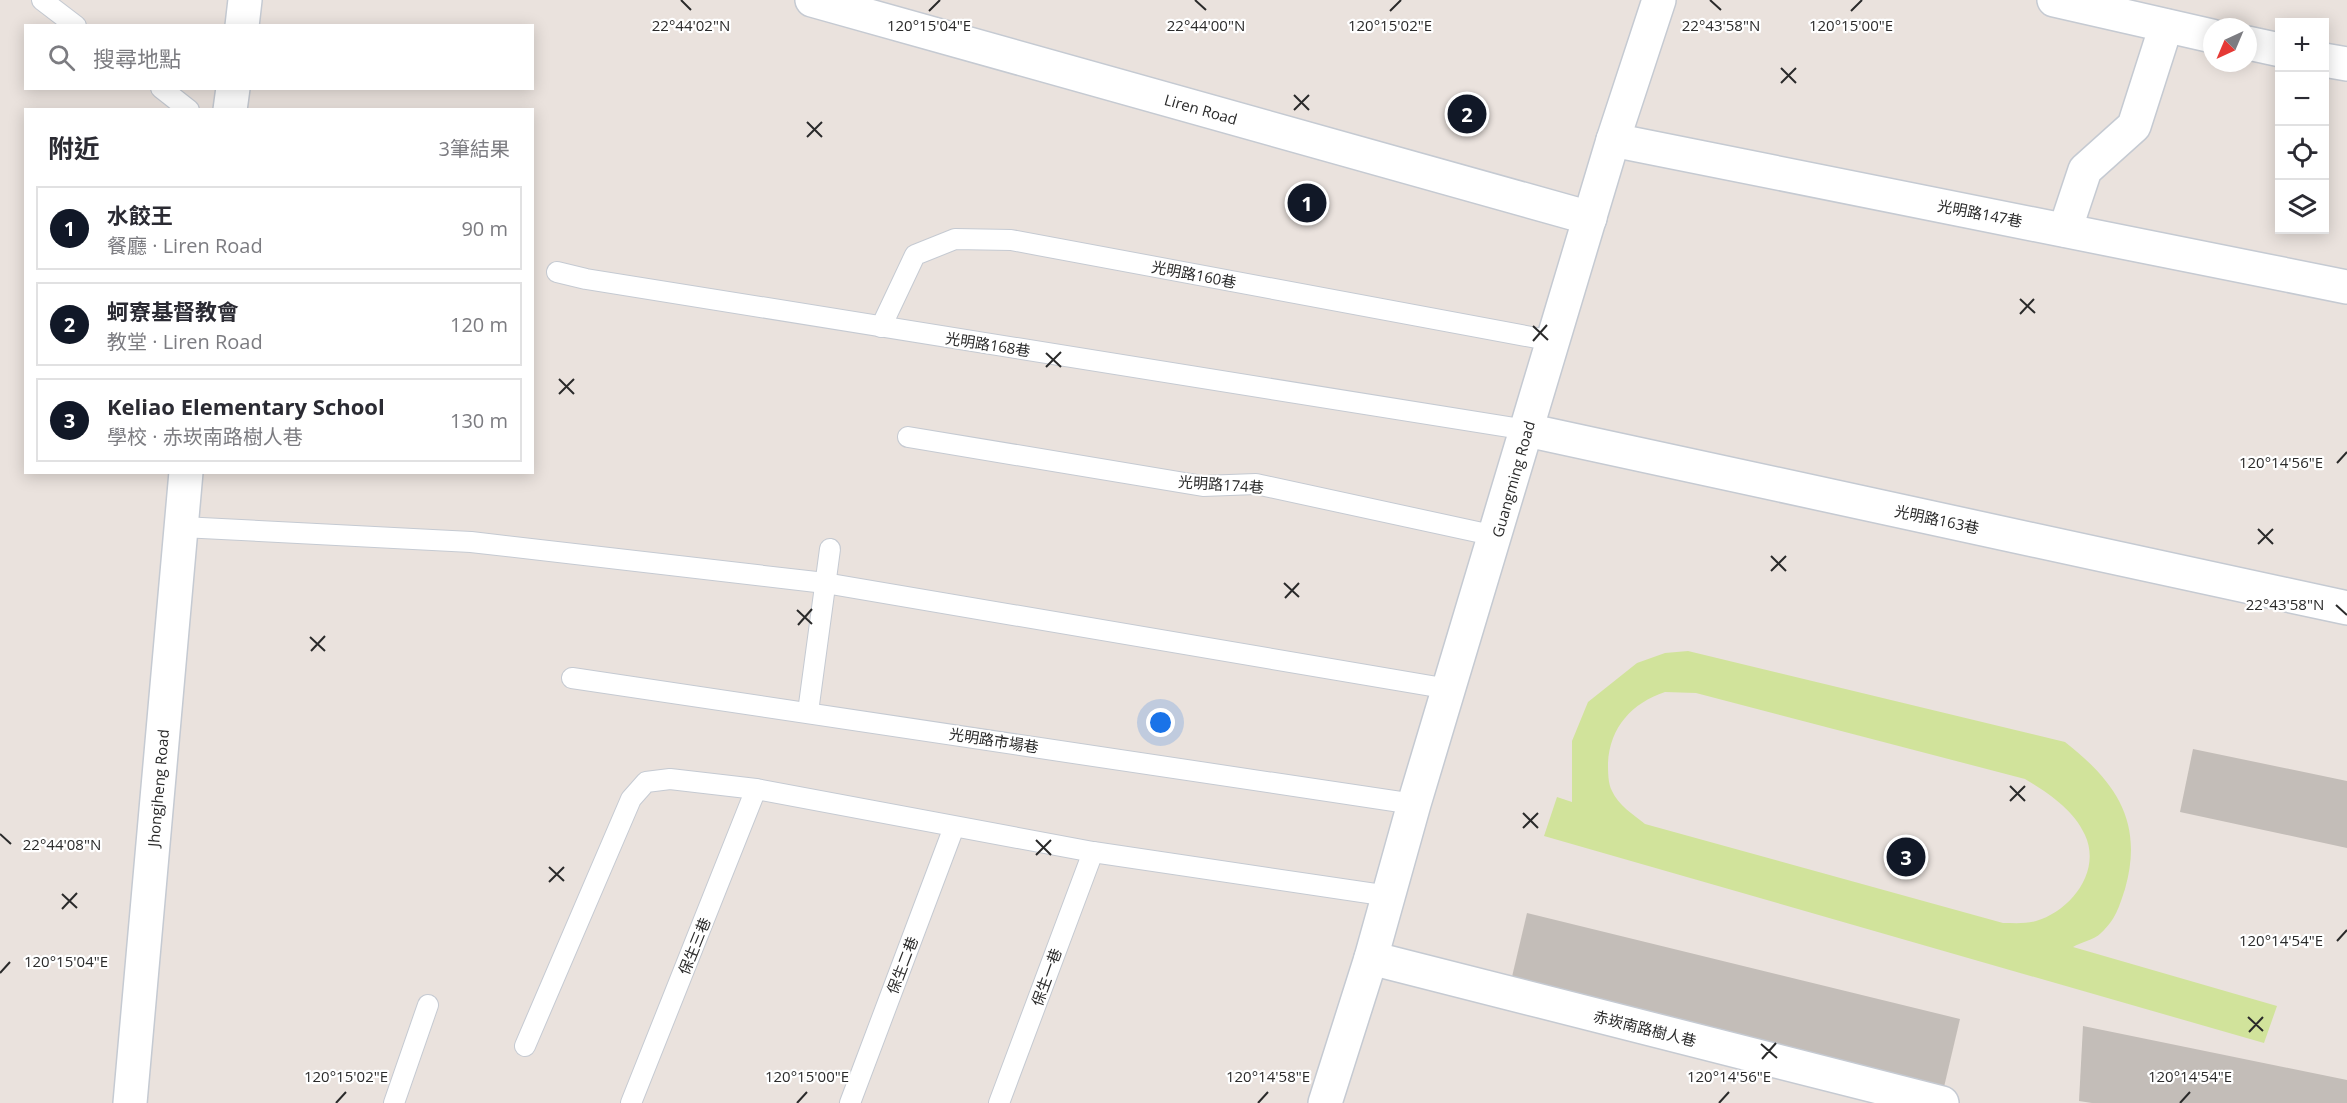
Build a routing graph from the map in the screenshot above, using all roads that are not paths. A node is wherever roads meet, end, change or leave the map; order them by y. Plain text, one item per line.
1 (42, 0) edge
2 (245, 0) edge
3 (812, 0) edge
4 (1659, 0) edge
5 (2054, 0) edge
6 (73, 24) edge
7 (242, 24) edge
8 (2166, 26) junction
9 (2203, 34) edge
10 (2257, 45) edge
11 (2275, 49) edge
12 (2329, 61) edge
13 (2347, 64) edge
14 (164, 90) edge
15 (233, 90) edge
16 (186, 108) edge
17 (230, 108) edge
18 (1613, 140) junction
19 (1590, 218) junction
20 (2065, 230) junction
21 (557, 272) dead end
22 (2347, 287) edge
23 (881, 327) junction
24 (1553, 341) junction
25 (1527, 430) junction
26 (908, 437) dead end
27 (186, 474) edge
28 (182, 527) junction
29 (1496, 536) junction
30 (830, 549) dead end
31 (825, 583) junction
32 (2347, 608) edge
33 (573, 678) dead end
34 (1449, 688) junction
35 (808, 712) junction
36 (756, 789) junction
37 (1414, 804) junction
38 (954, 827) junction
39 (1093, 852) junction
40 (1389, 896) junction
41 (1371, 958) junction
42 (428, 1005) dead end
43 (525, 1046) dead end
44 (1926, 1101) edge
45 (130, 1103) edge
46 (394, 1103) edge
47 (631, 1103) edge
48 (850, 1103) edge
49 (999, 1103) edge
50 (1325, 1103) edge

1 - 6 lane
2 - 7 street
3 - 19 street, Liren Road
4 - 18 street, Guangming Road
5 - 8 street
8 - 9 street
8 - 20 street
10 - 11 street
12 - 13 street
14 - 16 lane
15 - 17 street
18 - 19 street, Guangming Road
18 - 20 street, 光明路147巷
19 - 24 street, Guangming Road
20 - 22 street, 光明路147巷
21 - 23 lane, 光明路168巷
23 - 24 lane, 光明路160巷
23 - 25 lane, 光明路168巷
24 - 25 street, Guangming Road
25 - 29 street, Guangming Road
25 - 32 street, 光明路163巷
26 - 29 lane, 光明路174巷
27 - 28 street, Jhongjheng Road
28 - 31 lane
28 - 45 street, Jhongjheng Road
29 - 34 street, Guangming Road
30 - 31 lane
31 - 34 lane
31 - 35 lane
33 - 35 lane, 光明路市場巷
34 - 37 street, Guangming Road
35 - 37 lane, 光明路市場巷
36 - 38 lane
36 - 43 lane
36 - 47 lane, 保生三巷
37 - 40 street, Guangming Road
38 - 39 lane
38 - 48 lane, 保生二巷
39 - 40 lane
39 - 49 lane, 保生一巷
40 - 41 street, Guangming Road
41 - 44 street, 赤崁南路樹人巷
41 - 50 street, Guangming Road
42 - 46 lane

